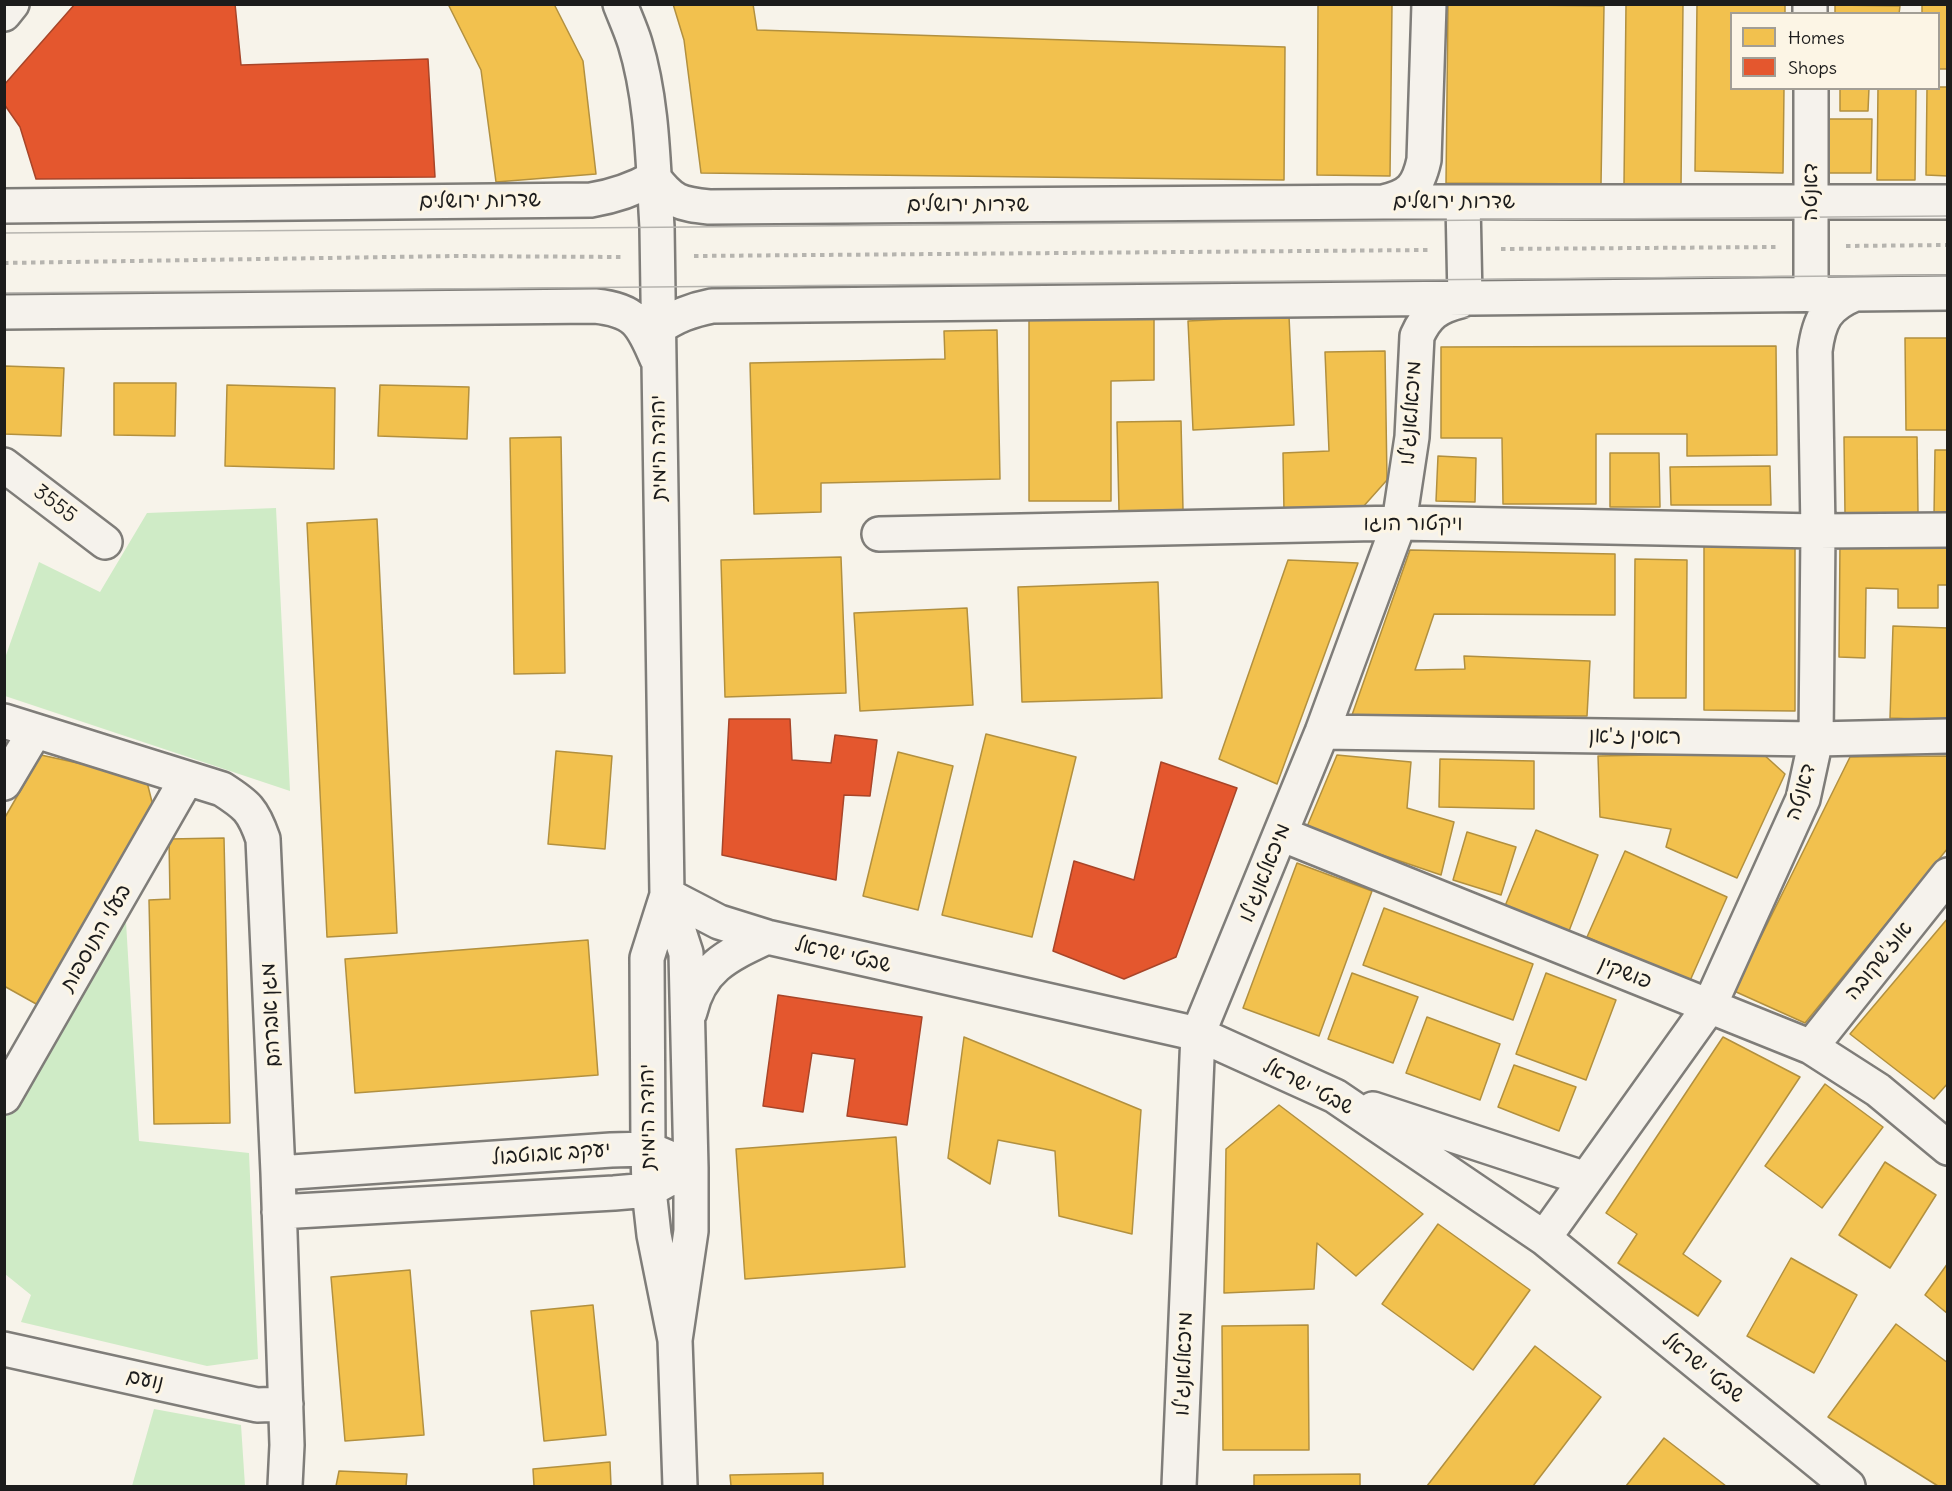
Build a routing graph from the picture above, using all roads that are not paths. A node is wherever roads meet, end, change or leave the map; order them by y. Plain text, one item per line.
1 (12, 4) edge
2 (620, 4) edge
3 (1429, 4) edge
4 (4, 14) edge
5 (1811, 90) edge
6 (654, 178) junction
7 (1811, 201) junction
8 (1383, 202) junction
9 (1463, 202) junction
10 (1947, 202) edge
11 (4, 206) edge
12 (1947, 293) edge
13 (1855, 294) junction
14 (1811, 295) junction
15 (1464, 299) junction
16 (4, 312) edge
17 (658, 328) junction
18 (658, 361) junction
19 (4, 465) edge
20 (1399, 523) junction
21 (1947, 530) edge
22 (1818, 531) junction
23 (879, 534) dead end
24 (105, 542) dead end
25 (20, 726) edge
26 (1322, 732) junction
27 (1947, 736) edge
28 (1815, 740) junction
29 (187, 778) junction
30 (4, 783) edge
31 (1281, 834) junction
32 (1947, 875) edge
33 (667, 895) junction
34 (767, 937) junction
35 (1708, 1007) junction
36 (688, 1020) junction
37 (1198, 1034) junction
38 (1810, 1047) junction
39 (1335, 1096) junction
40 (4, 1097) edge
41 (1947, 1148) edge
42 (648, 1149) junction
43 (691, 1168) junction
44 (278, 1173) junction
45 (1586, 1179) junction
46 (649, 1190) junction
47 (279, 1212) junction
48 (1544, 1238) junction
49 (675, 1340) junction
50 (4, 1349) edge
51 (286, 1404) junction
52 (285, 1486) edge
53 (680, 1486) edge
54 (1179, 1486) edge
55 (1848, 1486) edge

1 - 4 street
2 - 6 street, יהודה הימית
3 - 8 street
5 - 7 street, דאנטה
6 - 8 street, שדרות ירושלים
6 - 11 street, שדרות ירושלים
6 - 17 street, יהודה הימית
7 - 9 street, שדרות ירושלים
7 - 10 street, שדרות ירושלים
7 - 14 street, דאנטה
8 - 9 street, שדרות ירושלים
9 - 15 street
12 - 13 street
13 - 14 street
13 - 22 street, דאנטה
14 - 15 street
15 - 17 street
15 - 20 street, מיכאלאנג'לו
16 - 18 street
17 - 18 street, יהודה הימית
18 - 33 street, יהודה הימית
19 - 24 street, 3555
20 - 22 street, ויקטור הוגו
20 - 23 street, ויקטור הוגו
20 - 26 street, מיכאלאנג'לו
21 - 22 street, ויקטור הוגו
22 - 28 street, דאנטה
25 - 29 street, מגן אברהם
25 - 30 street
26 - 28 street, ראסין ז'אן
26 - 31 street, מיכאלאנג'לו
27 - 28 street, ראסין ז'אן
28 - 35 street, דאנטה
29 - 40 street, בעלי התוספות
29 - 44 street, מגן אברהם
31 - 35 street, פושקין
31 - 37 street, מיכאלאנג'לו
32 - 38 street, אוז'שקובה
33 - 34 street, שבטי ישראל
33 - 36 street, יהודה הימית
33 - 42 street, יהודה הימית
34 - 36 street
34 - 37 street, שבטי ישראל
35 - 38 street, פושקין
35 - 45 street, דאנטה
36 - 43 street, יהודה הימית
37 - 39 street, שבטי ישראל
37 - 54 street, מיכאלאנג'לו
38 - 41 street, פושקין
39 - 45 street
39 - 48 street, שבטי ישראל
42 - 43 street, יעקב אבוטבול
42 - 44 street, יעקב אבוטבול
42 - 46 street, יהודה הימית
43 - 46 street, יעקב אבוטבול
43 - 49 street, יהודה הימית
44 - 47 street, מגן אברהם
45 - 48 street, דאנטה
46 - 47 street, יעקב אבוטבול
46 - 49 street, יהודה הימית
47 - 51 street, מגן אברהם
48 - 55 street, שבטי ישראל
49 - 53 street, יהודה הימית
50 - 51 street, נועם
51 - 52 street, מגן אברהם

